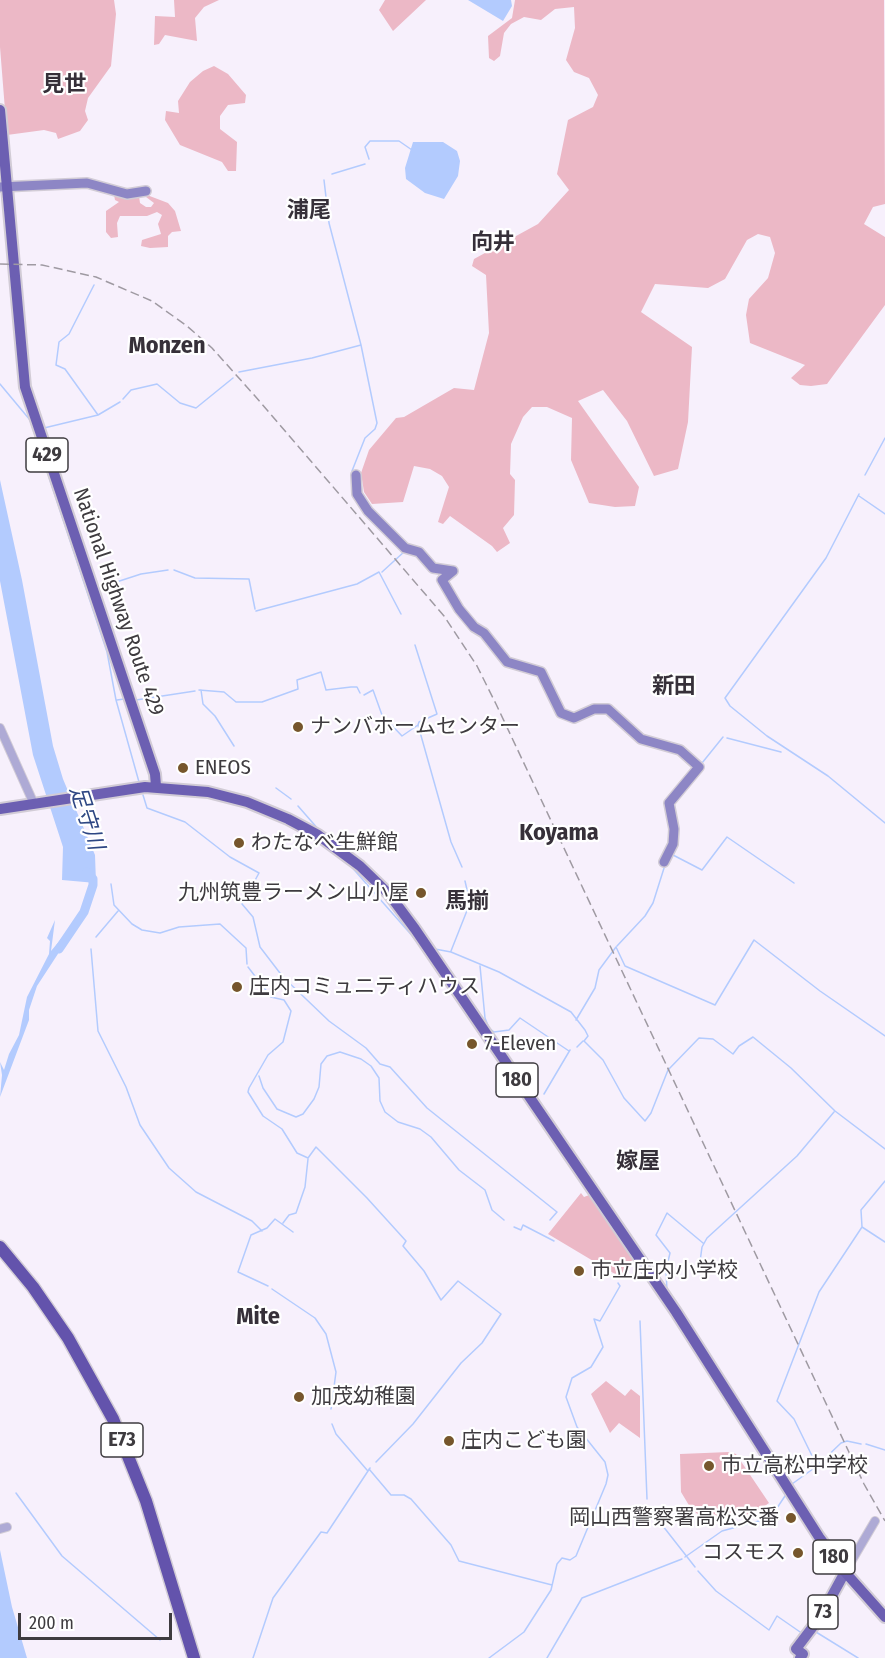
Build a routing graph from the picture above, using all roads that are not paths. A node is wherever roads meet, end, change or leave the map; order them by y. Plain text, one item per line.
1 (0, 110) edge
2 (3, 186) edge
3 (146, 190) dead end
4 (356, 475) dead end
5 (0, 728) edge
6 (156, 786) junction
7 (37, 803) junction
8 (0, 809) edge
9 (664, 862) dead end
10 (0, 1247) edge
11 (0, 1258) edge
12 (875, 1521) dead end
13 (845, 1572) junction
14 (885, 1617) edge
15 (186, 1658) edge
16 (194, 1658) edge
17 (800, 1658) edge

1 - 2 highway, National Highway Route 429 / 429
2 - 3 main road
2 - 6 highway, National Highway Route 429 / 429
4 - 9 main road
5 - 7 street
6 - 7 highway, 180
6 - 13 highway, 180
7 - 8 highway, 180
10 - 16 highway, E73
11 - 15 highway, E73
12 - 13 street
13 - 14 highway, 180
13 - 17 main road, 73

